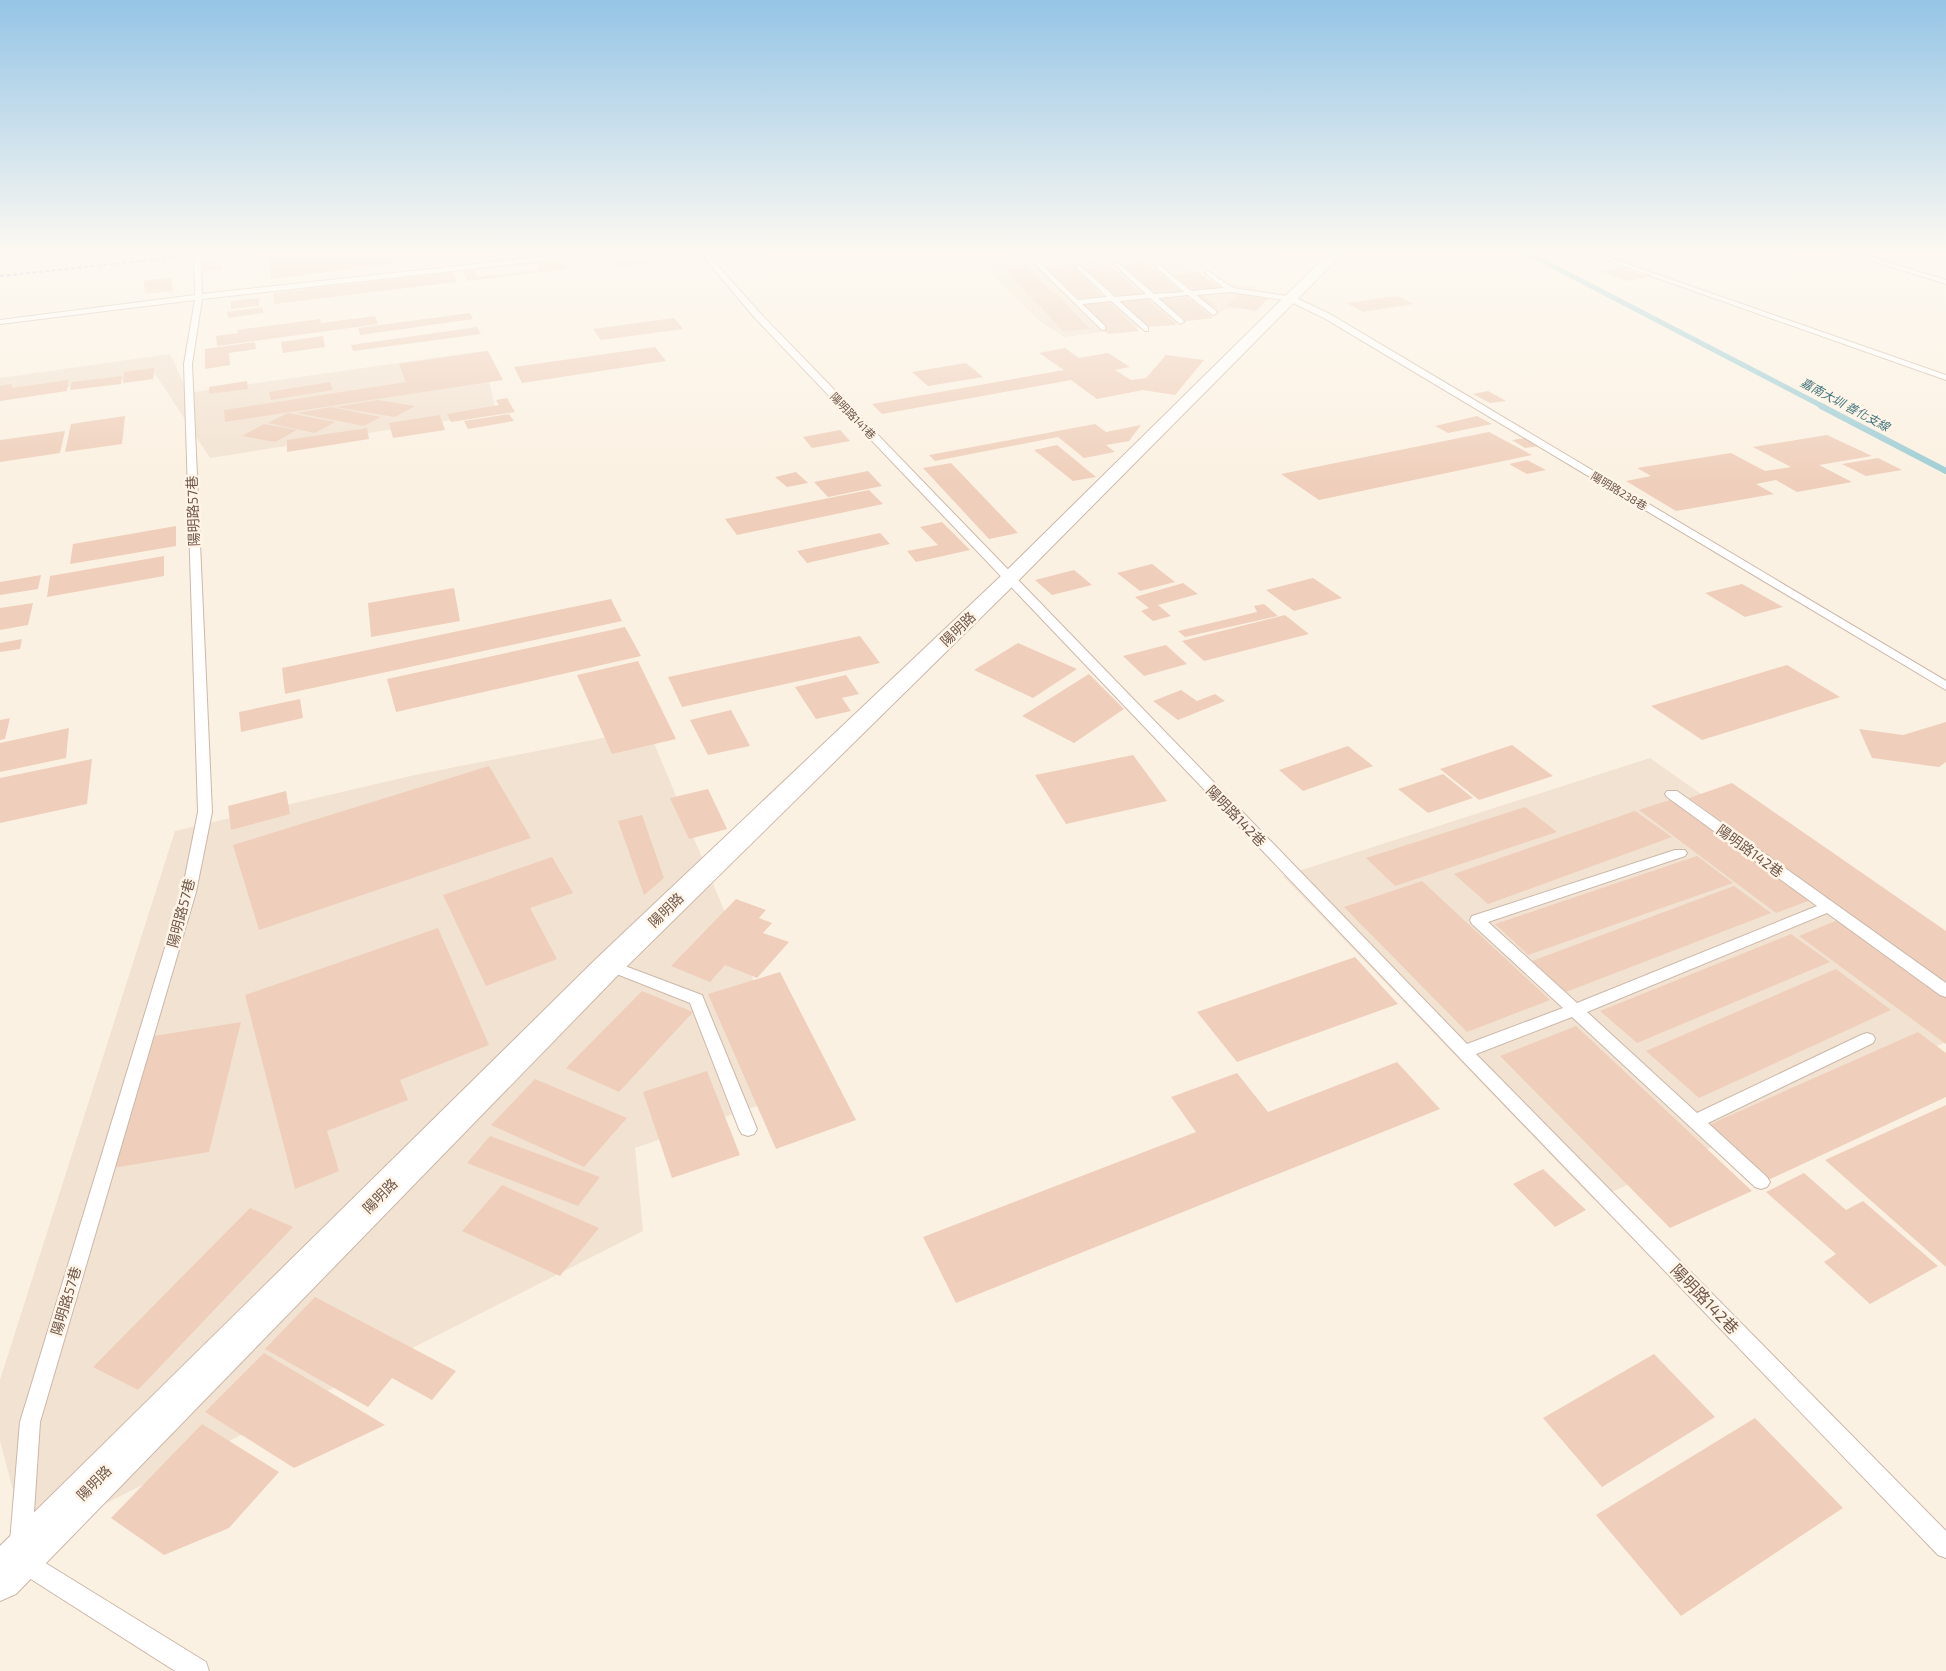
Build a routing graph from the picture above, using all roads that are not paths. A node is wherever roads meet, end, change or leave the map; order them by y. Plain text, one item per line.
1 (194, 327) edge
2 (768, 327) edge
3 (1143, 327) edge
4 (1262, 327) edge
5 (1346, 327) edge
6 (1800, 327) edge
7 (1145, 329) dead end
8 (1946, 378) edge
9 (1009, 579) junction
10 (1946, 686) edge
11 (1672, 794) dead end
12 (1680, 853) dead end
13 (1828, 907) junction
14 (609, 965) junction
15 (1946, 991) edge
16 (1575, 1010) junction
17 (1868, 1039) dead end
18 (1464, 1052) junction
19 (1696, 1121) junction
20 (748, 1129) dead end
21 (1761, 1182) dead end
22 (1946, 1547) edge
23 (10, 1568) edge
24 (197, 1671) edge

1 - 23 lane, 陽明路57巷
2 - 9 lane, 陽明路141巷
3 - 7 lane
4 - 9 street, 陽明路
5 - 10 lane, 陽明路238巷
6 - 8 lane
9 - 14 street, 陽明路
9 - 18 lane, 陽明路142巷
11 - 13 lane, 陽明路142巷
12 - 16 lane
13 - 15 lane, 陽明路142巷
13 - 16 lane
14 - 20 lane
14 - 23 street, 陽明路
16 - 18 lane
16 - 19 lane
17 - 19 lane
18 - 22 lane, 陽明路142巷
19 - 21 lane
23 - 24 lane

